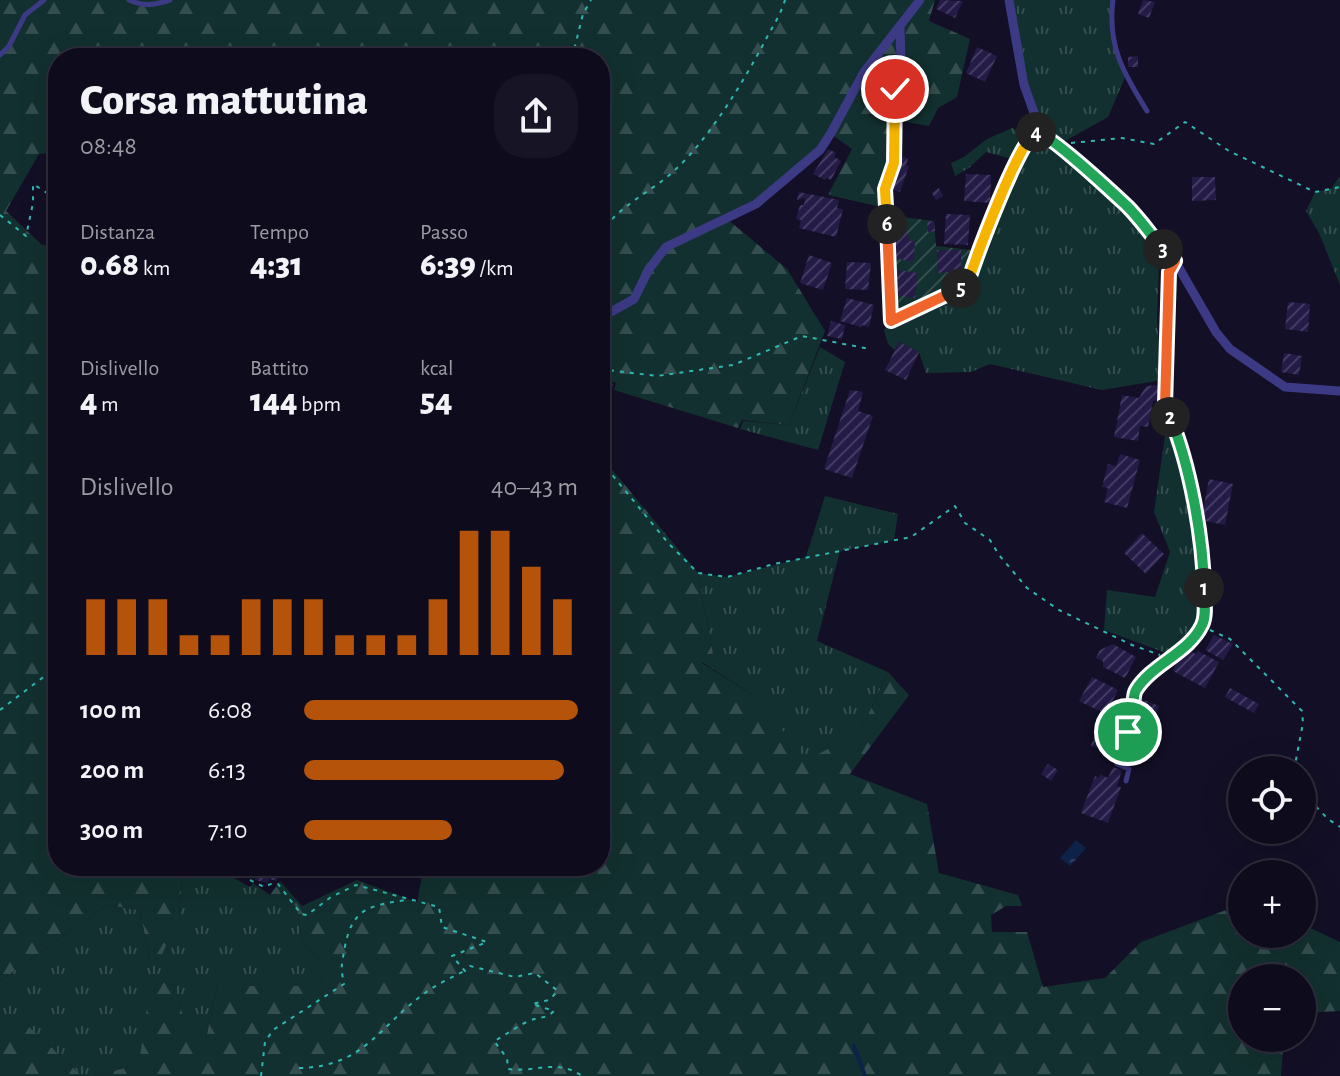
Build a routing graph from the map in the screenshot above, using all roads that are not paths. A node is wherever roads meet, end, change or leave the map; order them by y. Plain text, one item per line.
1 (44, 0) edge
2 (129, 0) edge
3 (170, 0) edge
4 (920, 0) edge
5 (1009, 0) edge
6 (1113, 0) edge
7 (900, 29) junction
8 (0, 55) edge
9 (1147, 111) dead end
10 (1041, 132) junction
11 (1175, 261) junction
12 (610, 312) edge
13 (1340, 391) edge
14 (1126, 781) dead end

1 - 8 lane
2 - 3 lane
4 - 7 street
5 - 10 street
6 - 9 lane
7 - 10 street
7 - 12 street
10 - 11 street
11 - 13 street
11 - 14 lane

